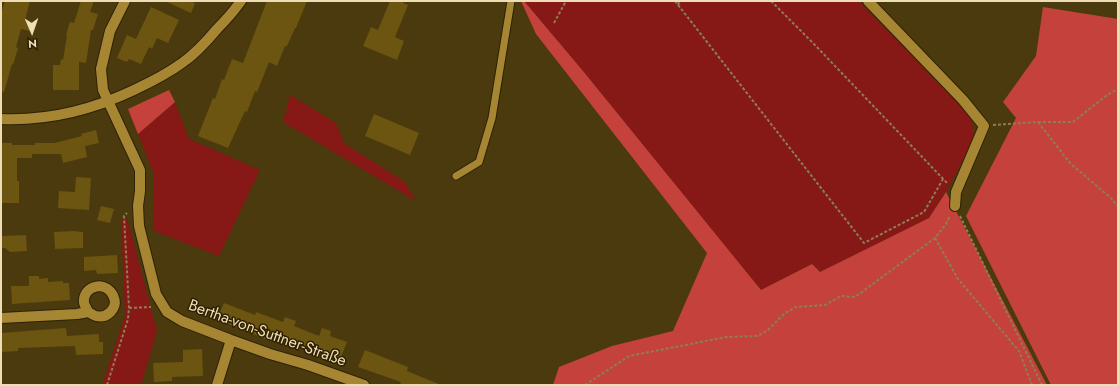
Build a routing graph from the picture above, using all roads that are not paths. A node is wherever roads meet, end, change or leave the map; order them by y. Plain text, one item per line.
1 (126, 1) edge
2 (241, 1) edge
3 (510, 1) edge
4 (868, 1) edge
5 (109, 102) junction
6 (1, 120) edge
7 (456, 176) dead end
8 (955, 206) road end
9 (88, 312) junction
10 (1, 318) edge
11 (231, 340) junction
12 (217, 385) edge
13 (364, 385) edge

1 - 5 street, Bertha-von-Suttner-Straße
2 - 5 street
3 - 7 lane
4 - 8 street
5 - 6 street
5 - 11 street, Bertha-von-Suttner-Straße
9 - 9 street
9 - 10 street
11 - 12 street
11 - 13 street, Bertha-von-Suttner-Straße

